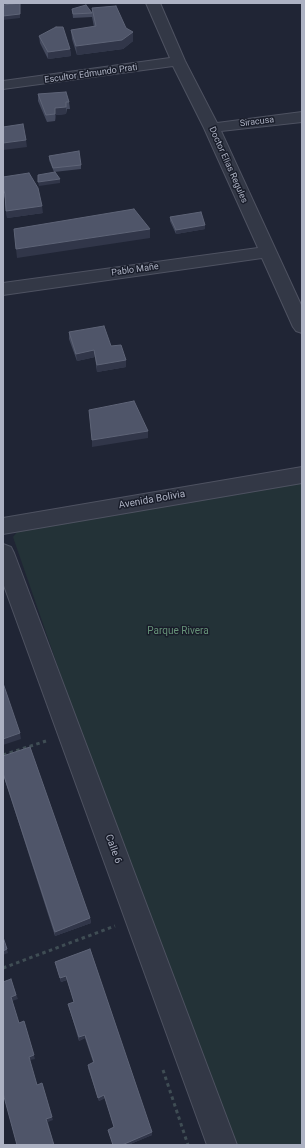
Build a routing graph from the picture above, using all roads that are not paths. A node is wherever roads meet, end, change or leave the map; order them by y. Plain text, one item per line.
1 (153, 3) edge
2 (178, 61) junction
3 (3, 85) edge
4 (302, 117) edge
5 (212, 128) junction
6 (267, 252) junction
7 (3, 289) edge
8 (302, 327) edge
9 (302, 475) edge
10 (3, 526) edge
11 (3, 553) edge
12 (222, 1145) edge

1 - 2 street, Doctor Elias Regules
2 - 3 street, Escultor Edmundo Prati
2 - 5 street, Doctor Elias Regules
4 - 5 street, Siracusa
5 - 6 street, Doctor Elias Regules
6 - 7 street, Pablo Mañe
6 - 8 street, Doctor Elias Regules
9 - 10 street, Avenida Bolivia
11 - 12 street, Calle 6

